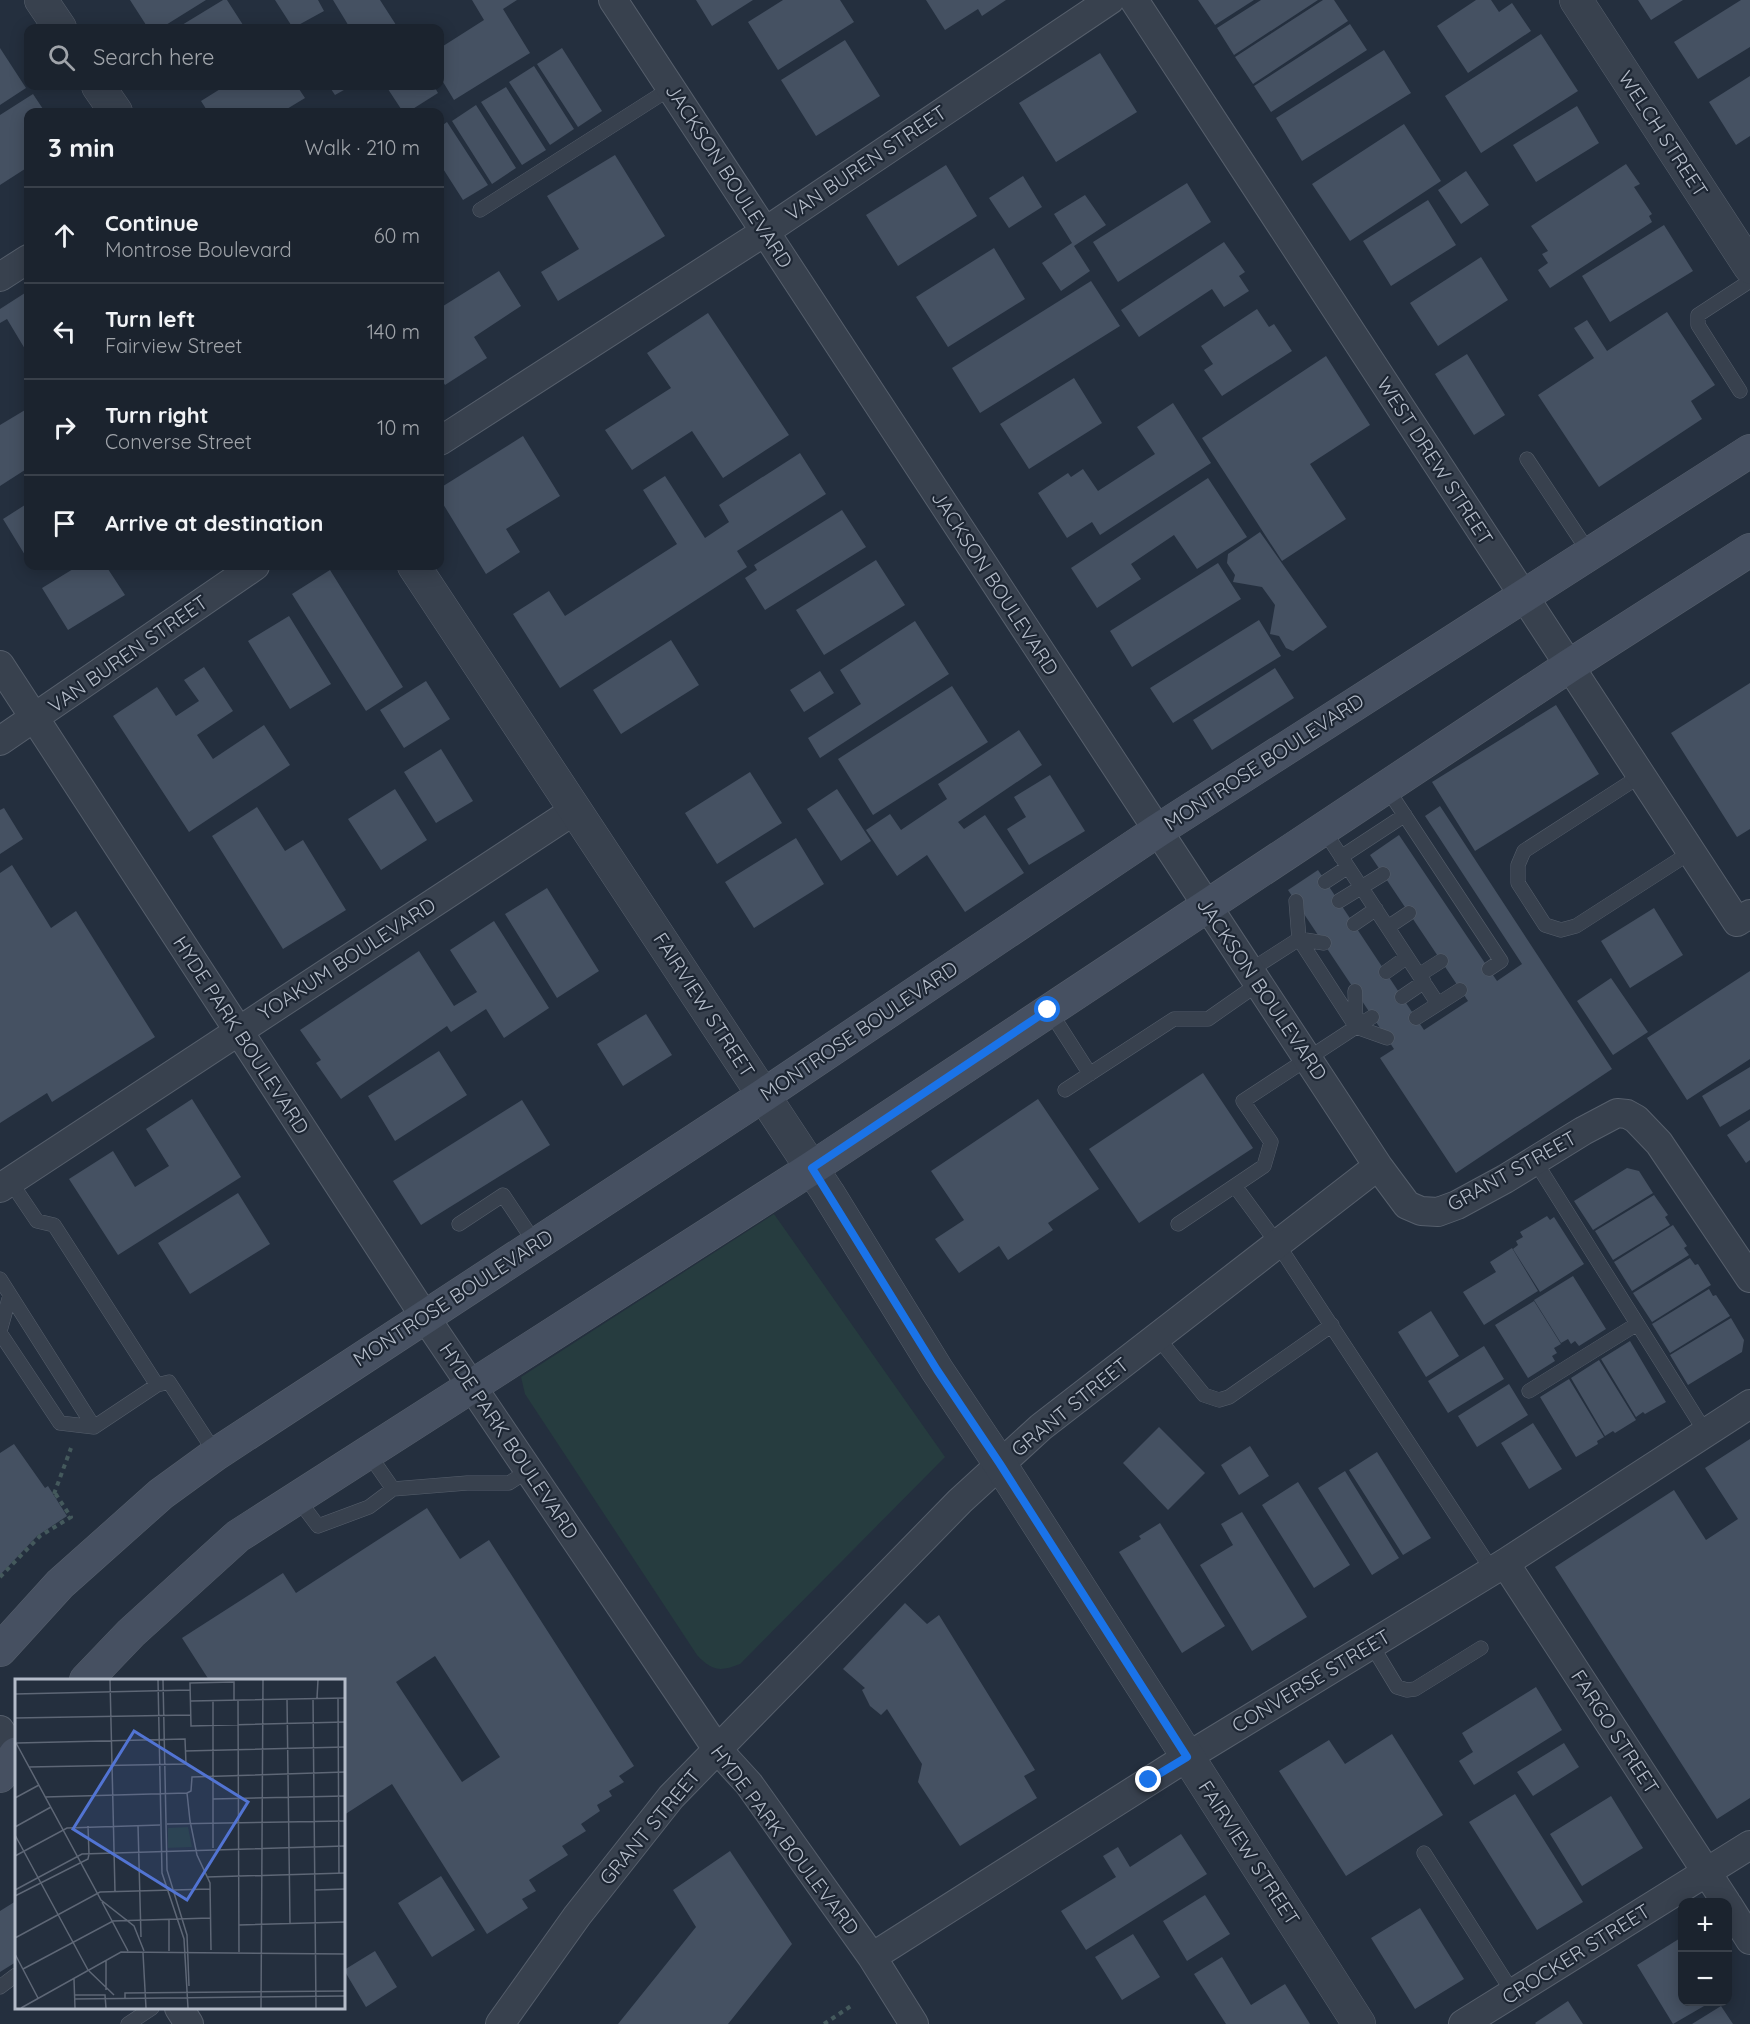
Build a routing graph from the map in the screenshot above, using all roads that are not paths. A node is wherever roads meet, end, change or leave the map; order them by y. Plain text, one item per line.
1 (41, 0) edge
2 (613, 0) edge
3 (1110, 0) edge
4 (1134, 0) edge
5 (1576, 0) edge
6 (57, 24) edge
7 (671, 88) junction
8 (101, 90) edge
9 (113, 108) edge
10 (480, 210) dead end
11 (766, 231) junction
12 (24, 262) edge
13 (1750, 267) edge
14 (0, 278) edge
15 (1750, 281) edge
16 (1740, 391) dead end
17 (444, 438) edge
18 (1750, 451) edge
19 (1527, 459) dead end
20 (1750, 550) edge
21 (1590, 554) junction
22 (249, 570) edge
23 (417, 570) edge
24 (1524, 596) junction
25 (0, 665) edge
26 (1569, 666) junction
27 (35, 718) junction
28 (0, 741) edge
29 (1640, 776) junction
30 (1386, 787) junction
31 (575, 810) junction
32 (1405, 814) junction
33 (1323, 829) junction
34 (1156, 831) junction
35 (1425, 846) junction
36 (1690, 852) junction
37 (1412, 854) dead end
38 (1345, 862) junction
39 (1383, 874) dead end
40 (1326, 882) dead end
41 (1451, 885) junction
42 (1362, 888) junction
43 (1438, 893) dead end
44 (1296, 901) dead end
45 (1339, 901) dead end
46 (1206, 906) junction
47 (1376, 909) junction
48 (1409, 913) dead end
49 (1743, 918) edge
50 (1310, 922) dead end
51 (1354, 924) dead end
52 (1388, 927) junction
53 (1483, 933) junction
54 (1299, 939) junction
55 (1471, 942) dead end
56 (1324, 943) dead end
57 (1407, 957) junction
58 (1441, 961) dead end
59 (1489, 969) dead end
60 (1386, 972) dead end
61 (1254, 977) junction
62 (1422, 979) junction
63 (1460, 990) dead end
64 (1355, 991) dead end
65 (1402, 997) dead end
66 (1438, 1004) junction
67 (1048, 1010) junction
68 (1372, 1017) dead end
69 (1416, 1018) dead end
70 (1356, 1027) junction
71 (238, 1030) junction
72 (1387, 1038) dead end
73 (1307, 1059) junction
74 (1090, 1074) junction
75 (1065, 1090) dead end
76 (764, 1095) junction
77 (1534, 1161) junction
78 (1378, 1166) junction
79 (812, 1168) junction
80 (5, 1184) edge
81 (1235, 1186) junction
82 (459, 1224) dead end
83 (1178, 1224) dead end
84 (535, 1243) junction
85 (1277, 1244) junction
86 (1750, 1278) edge
87 (0, 1279) edge
88 (9, 1295) junction
89 (425, 1317) junction
90 (1637, 1324) junction
91 (1332, 1325) junction
92 (0, 1332) edge
93 (1158, 1338) junction
94 (157, 1385) junction
95 (472, 1386) junction
96 (1529, 1391) dead end
97 (1750, 1404) edge
98 (94, 1427) junction
99 (1706, 1433) junction
100 (368, 1453) junction
101 (216, 1454) junction
102 (1000, 1464) junction
103 (529, 1470) junction
104 (393, 1489) junction
105 (297, 1498) junction
106 (1498, 1566) junction
107 (1371, 1644) junction
108 (1481, 1648) dead end
109 (0, 1650) edge
110 (87, 1679) edge
111 (0, 1730) edge
112 (717, 1749) junction
113 (15, 1753) edge
114 (15, 1756) edge
115 (1187, 1757) junction
116 (0, 1776) edge
117 (1750, 1845) edge
118 (1424, 1854) dead end
119 (1706, 1873) junction
120 (1723, 1898) edge
121 (1732, 1912) edge
122 (1750, 1940) edge
123 (872, 1957) junction
124 (15, 1977) edge
125 (0, 1987) edge
126 (1512, 1993) junction
127 (149, 2009) edge
128 (180, 2009) edge
129 (128, 2024) edge
130 (189, 2024) edge
131 (500, 2024) edge
132 (915, 2024) edge
133 (1359, 2024) edge
134 (1463, 2024) edge

1 - 6 street
2 - 7 street, JACKSON BOULEVARD
3 - 11 street, VAN BUREN STREET
4 - 24 street, WEST DREW STREET
5 - 13 street, WELCH STREET
7 - 10 lane
7 - 11 street, JACKSON BOULEVARD
8 - 9 street
11 - 17 street, VAN BUREN STREET
11 - 34 street, JACKSON BOULEVARD
12 - 14 street
15 - 16 lane
18 - 21 main road, MONTROSE BOULEVARD
19 - 21 lane
20 - 26 main road
21 - 24 main road, MONTROSE BOULEVARD
22 - 27 street, VAN BUREN STREET
23 - 31 street, FAIRVIEW STREET
24 - 26 street, WEST DREW STREET
24 - 34 main road, MONTROSE BOULEVARD
25 - 27 street, HYDE PARK BOULEVARD
26 - 29 street, WEST DREW STREET
26 - 30 main road
27 - 28 street, VAN BUREN STREET
27 - 71 street, HYDE PARK BOULEVARD
29 - 36 street, WEST DREW STREET
29 - 36 lane
30 - 32 lane
30 - 33 main road
31 - 71 street, YOAKUM BOULEVARD
31 - 76 street, FAIRVIEW STREET
32 - 35 lane
32 - 38 lane
33 - 38 lane
33 - 46 main road
34 - 46 street, JACKSON BOULEVARD
34 - 76 main road, MONTROSE BOULEVARD
35 - 37 lane
35 - 41 lane
36 - 49 street, WEST DREW STREET
38 - 40 lane
38 - 42 lane
39 - 42 lane
41 - 43 lane
41 - 53 lane
42 - 45 lane
42 - 47 lane
44 - 54 lane
46 - 61 street, JACKSON BOULEVARD
46 - 67 main road
47 - 51 lane
47 - 52 lane
48 - 52 lane
50 - 54 lane
52 - 57 lane
53 - 55 lane
53 - 59 lane
54 - 56 lane
54 - 61 lane
54 - 70 lane
57 - 60 lane
57 - 62 lane
58 - 62 lane
61 - 73 street, JACKSON BOULEVARD
61 - 74 lane
62 - 65 lane
62 - 66 lane
63 - 66 lane
64 - 70 lane
66 - 69 lane
67 - 74 lane
67 - 79 main road
68 - 70 lane
70 - 72 lane
70 - 73 lane
71 - 80 street, YOAKUM BOULEVARD
71 - 89 street, HYDE PARK BOULEVARD
73 - 78 street, JACKSON BOULEVARD
73 - 81 lane
74 - 75 lane
76 - 79 street, FAIRVIEW STREET
76 - 84 main road, MONTROSE BOULEVARD
77 - 78 street, GRANT STREET
77 - 86 street, GRANT STREET
77 - 90 lane
78 - 85 street, GRANT STREET
79 - 95 main road
79 - 102 street, FAIRVIEW STREET
80 - 94 lane
81 - 83 lane
81 - 85 lane
82 - 84 lane
84 - 89 main road, MONTROSE BOULEVARD
85 - 91 lane
85 - 93 street, GRANT STREET
87 - 88 lane
88 - 92 lane
88 - 98 lane
89 - 95 street, HYDE PARK BOULEVARD
89 - 101 main road, MONTROSE BOULEVARD
90 - 96 lane
90 - 99 lane
91 - 93 lane
91 - 106 lane
92 - 98 lane
93 - 102 street, GRANT STREET
94 - 98 lane
94 - 101 lane
95 - 100 main road
95 - 103 street, HYDE PARK BOULEVARD
97 - 99 street, CONVERSE STREET
99 - 106 street, CONVERSE STREET
100 - 104 lane
100 - 105 main road
101 - 109 main road, MONTROSE BOULEVARD
102 - 112 street, GRANT STREET
102 - 115 street, FAIRVIEW STREET
103 - 104 lane
103 - 112 street, HYDE PARK BOULEVARD
104 - 105 lane
105 - 110 main road
106 - 107 street, CONVERSE STREET
106 - 119 street, FARGO STREET
107 - 108 lane
107 - 115 street, CONVERSE STREET
111 - 113 street
112 - 123 street, HYDE PARK BOULEVARD
112 - 131 street, GRANT STREET
114 - 116 main road
115 - 123 street, CONVERSE STREET
115 - 133 street, FAIRVIEW STREET
117 - 119 street, CROCKER STREET
118 - 126 lane
119 - 120 street, FARGO STREET
119 - 126 street, CROCKER STREET
121 - 122 street, FARGO STREET
123 - 132 street, HYDE PARK BOULEVARD
124 - 125 lane
126 - 134 street, CROCKER STREET
127 - 129 lane
128 - 130 street

